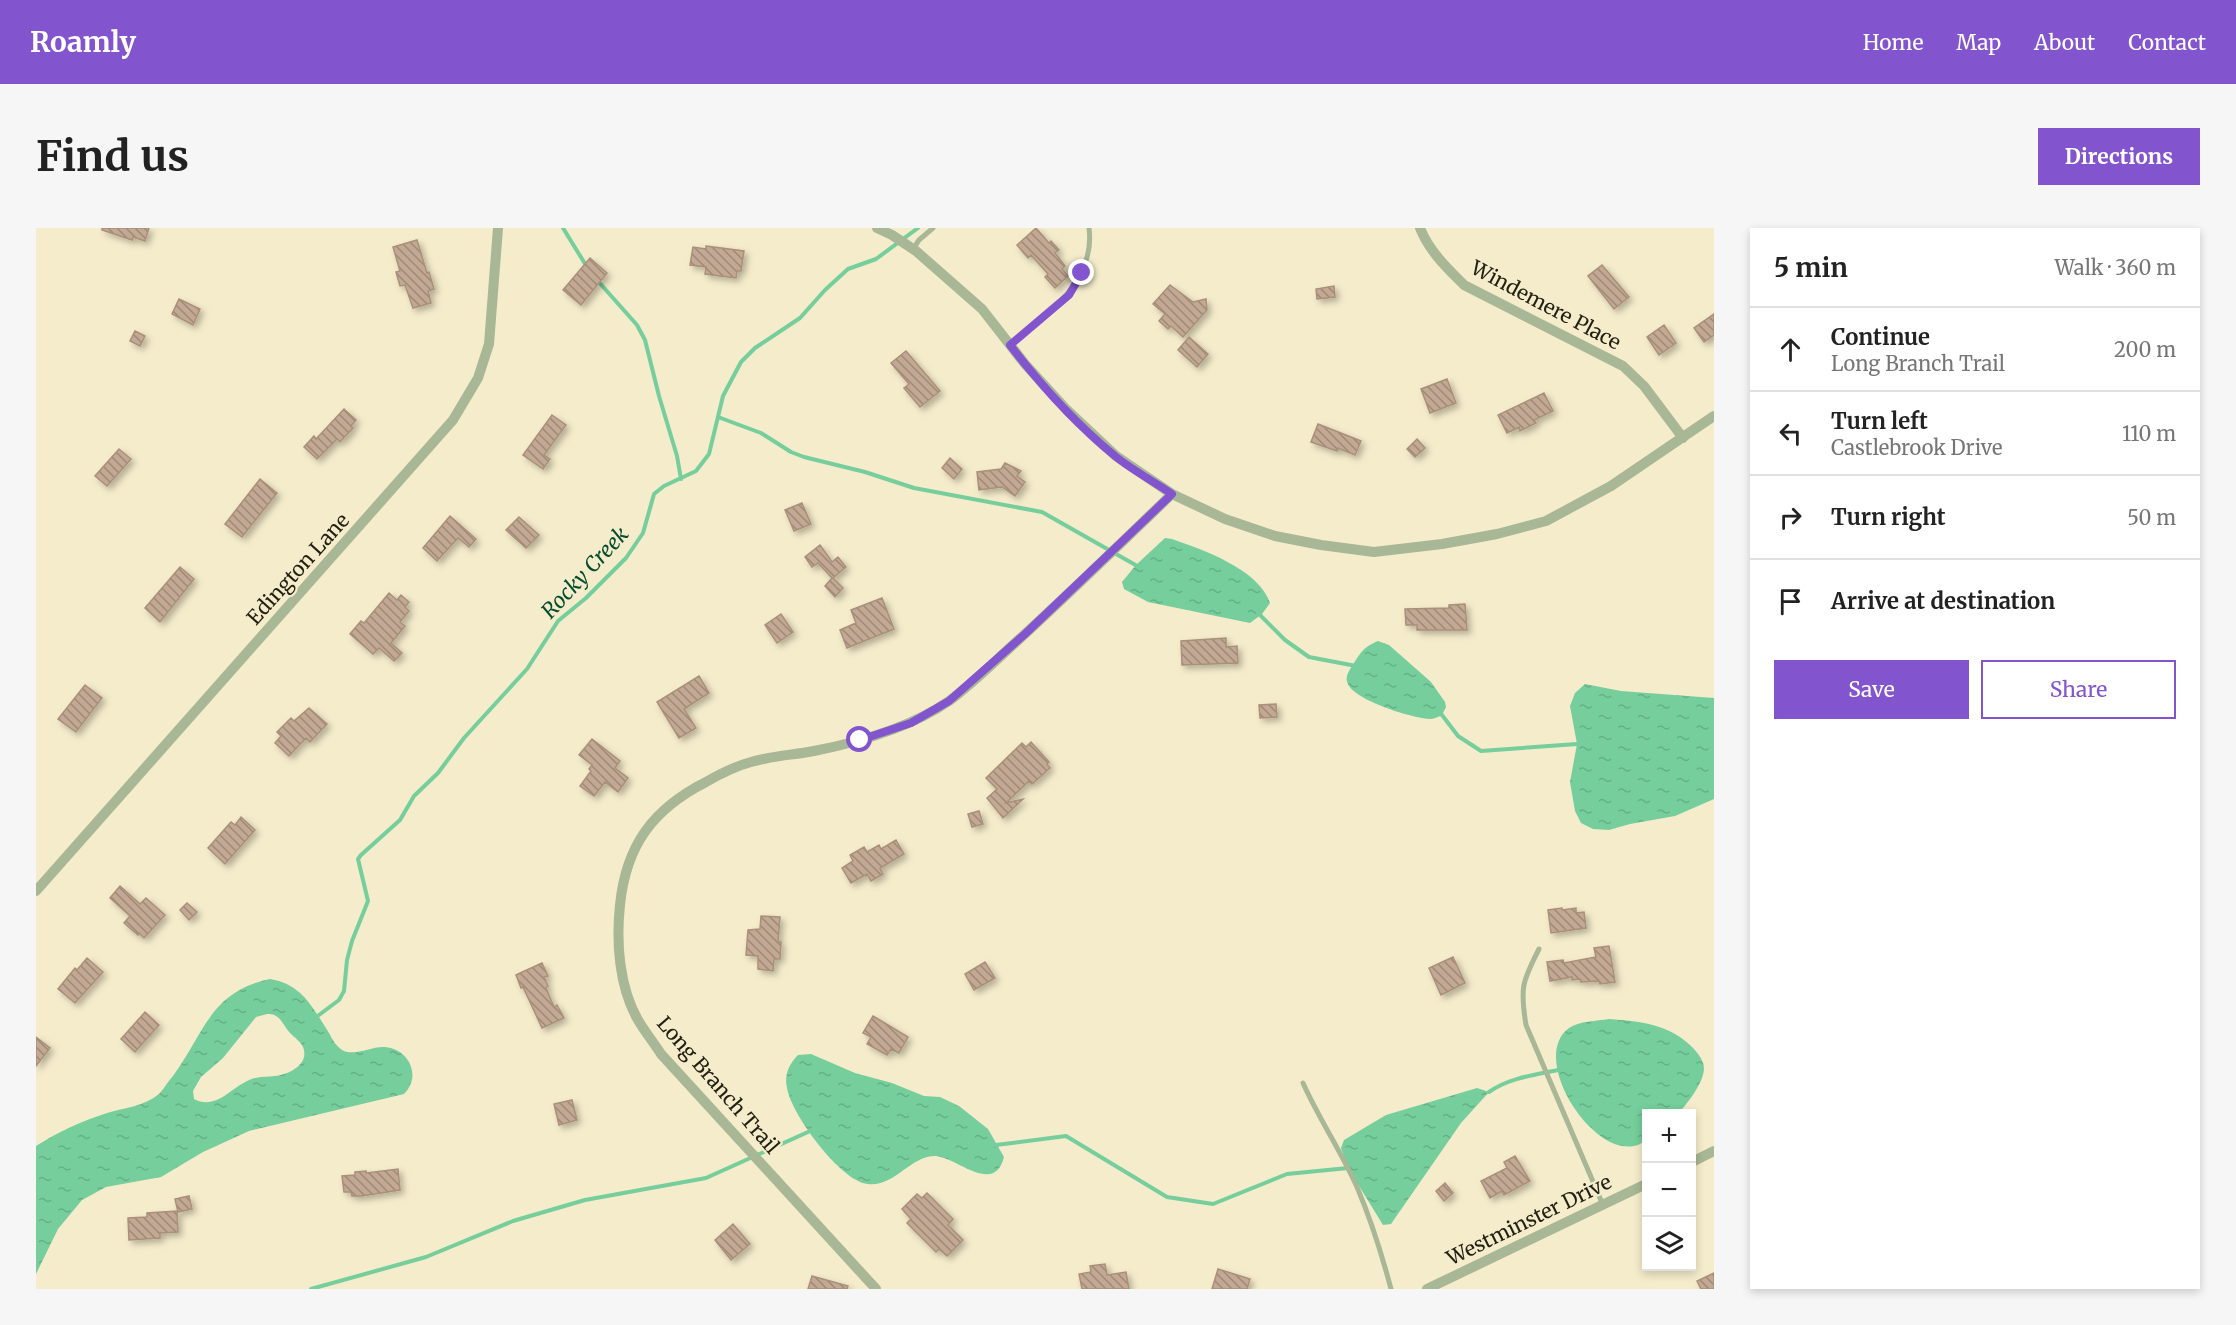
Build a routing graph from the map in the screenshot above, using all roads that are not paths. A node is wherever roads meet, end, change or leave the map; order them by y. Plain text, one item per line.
1 (498, 228) edge
2 (877, 228) edge
3 (933, 228) edge
4 (1089, 228) edge
5 (1420, 228) edge
6 (913, 249) junction
7 (1010, 345) junction
8 (1714, 416) edge
9 (1683, 438) junction
10 (1172, 494) junction
11 (36, 891) edge
12 (1539, 949) dead end
13 (1303, 1083) dead end
14 (1714, 1151) edge
15 (1696, 1160) edge
16 (1642, 1186) edge
17 (1603, 1205) junction
18 (876, 1289) edge
19 (1391, 1289) edge
20 (1427, 1289) edge

1 - 11 street, Edington Lane
2 - 6 street
3 - 6 lane
4 - 7 lane
5 - 9 street, Windemere Place
6 - 7 street
7 - 10 street
8 - 9 street
9 - 10 street
10 - 18 street, Long Branch Trail
12 - 17 lane
13 - 19 lane
14 - 15 street
16 - 17 street, Westminster Drive
17 - 20 street, Westminster Drive

